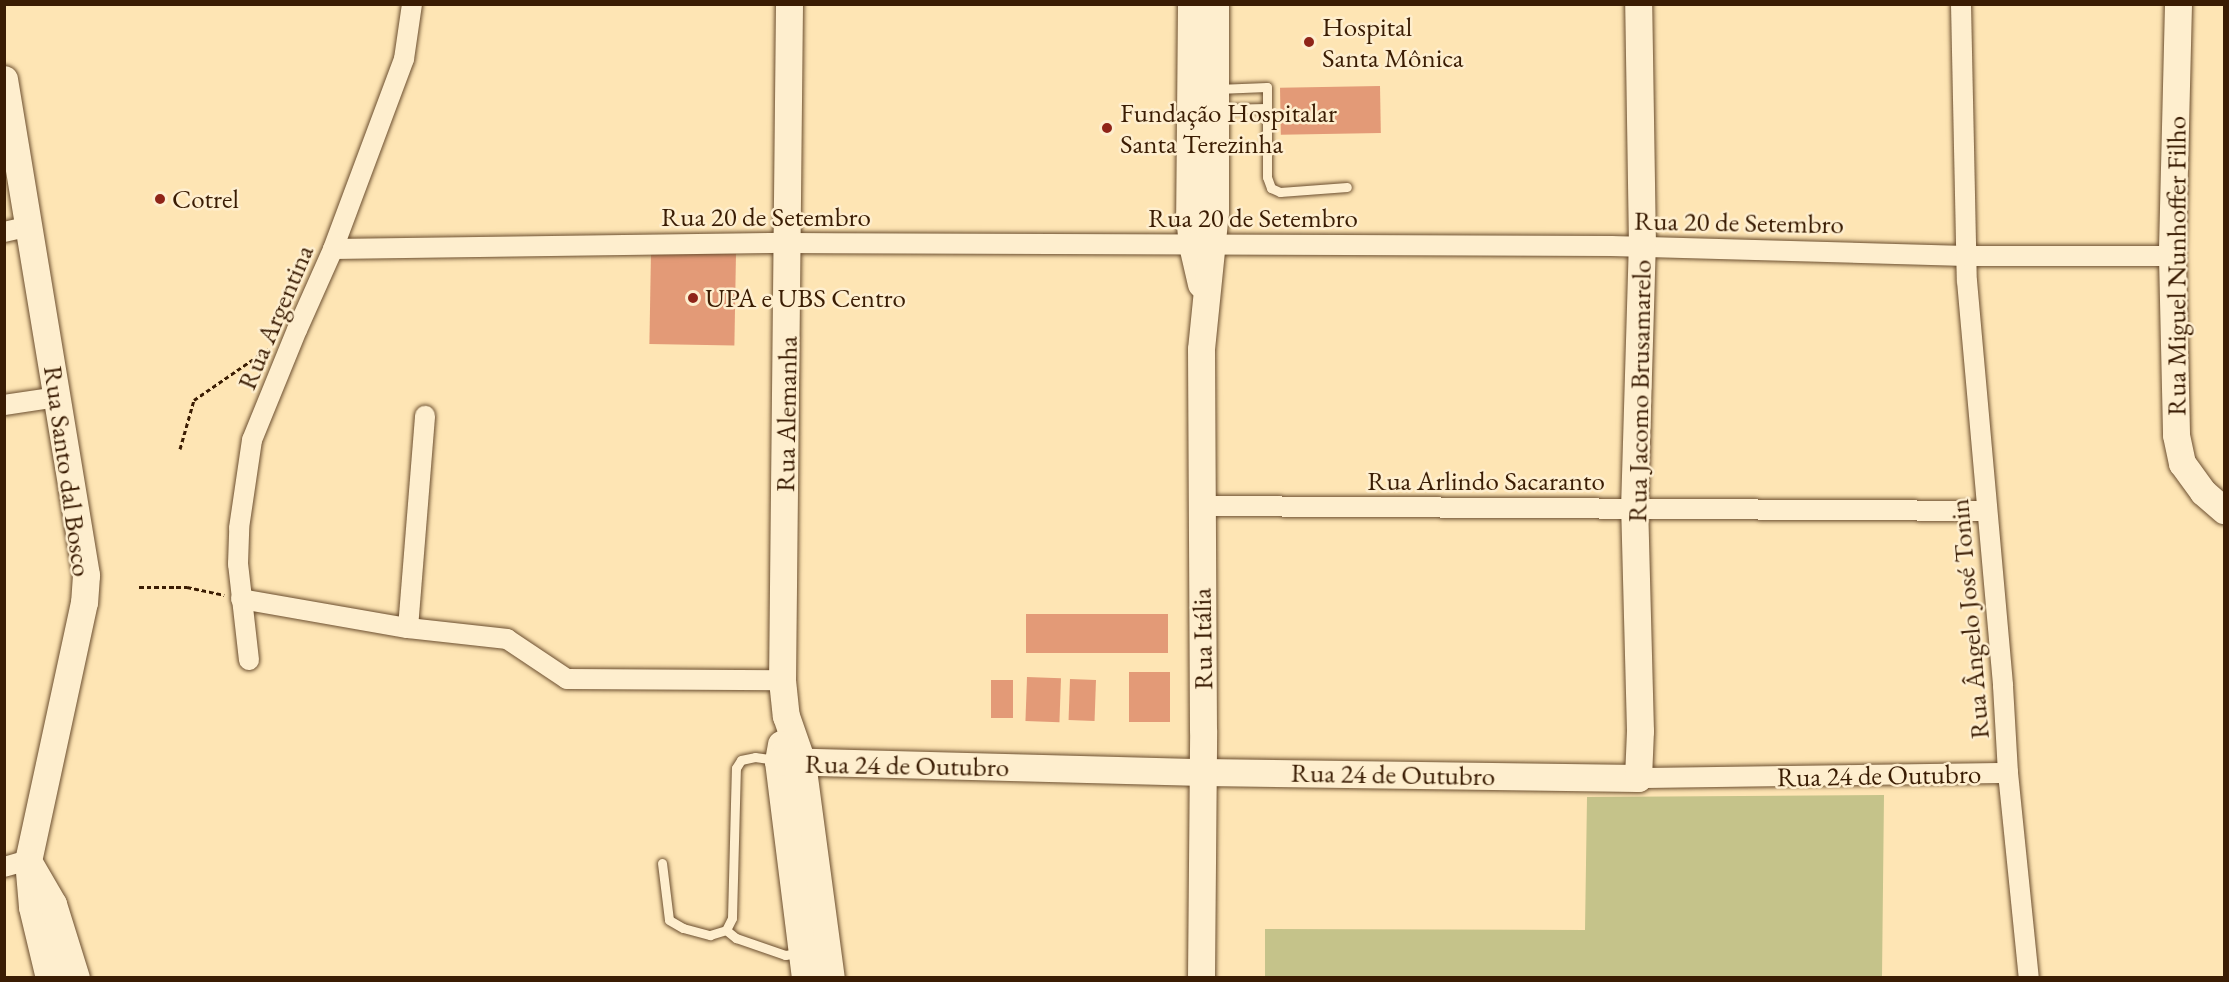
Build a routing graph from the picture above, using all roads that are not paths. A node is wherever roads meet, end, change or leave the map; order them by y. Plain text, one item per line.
1 (412, 4) edge
2 (789, 4) edge
3 (1191, 4) edge
4 (1215, 4) edge
5 (1638, 4) edge
6 (1961, 4) edge
7 (2178, 4) edge
8 (4, 79) edge
9 (1214, 99) junction
10 (1266, 108) junction
11 (1347, 187) dead end
12 (17, 229) edge
13 (788, 243) junction
14 (1202, 245) junction
15 (1642, 246) junction
16 (333, 249) junction
17 (1966, 256) junction
18 (2172, 256) junction
19 (58, 397) junction
20 (4, 405) edge
21 (424, 416) dead end
22 (1200, 506) junction
23 (1634, 509) junction
24 (2224, 510) edge
25 (1987, 512) junction
26 (241, 599) junction
27 (408, 628) junction
28 (249, 660) dead end
29 (782, 680) junction
30 (790, 761) junction
31 (1203, 772) junction
32 (2008, 773) junction
33 (1638, 778) junction
34 (16, 863) edge
35 (662, 863) dead end
36 (726, 930) junction
37 (812, 951) edge
38 (49, 978) edge
39 (76, 978) edge
40 (831, 978) edge
41 (1201, 978) edge
42 (2029, 978) edge

1 - 16 street, Rua Argentina
2 - 13 main road, Rua Alemanha
3 - 14 main road, Rua Itália
4 - 9 main road, Rua Itália
5 - 15 main road, Rua Jacomo Brusamarelo
6 - 17 street, Rua Ângelo José Tonin
7 - 18 main road, Rua Miguel Nunhoffer Filho
8 - 12 main road, Rua Santo dal Bosco
9 - 10 lane
9 - 10 lane
9 - 14 main road, Rua Itália
10 - 11 lane
12 - 19 main road, Rua Santo dal Bosco
13 - 14 street, Rua 20 de Setembro
13 - 16 street, Rua 20 de Setembro
13 - 29 main road, Rua Alemanha
14 - 15 street, Rua 20 de Setembro
14 - 22 main road, Rua Itália
15 - 17 street, Rua 20 de Setembro
15 - 23 main road, Rua Jacomo Brusamarelo
16 - 26 street, Rua Argentina
17 - 18 street, Rua 20 de Setembro
17 - 25 street, Rua Ângelo José Tonin
18 - 24 main road, Rua Miguel Nunhoffer Filho
19 - 20 street
19 - 34 main road, Rua Santo dal Bosco
21 - 27 street
22 - 23 street, Rua Arlindo Sacaranto
22 - 31 main road, Rua Itália
23 - 25 street, Rua Arlindo Sacaranto
23 - 33 main road, Rua Jacomo Brusamarelo
25 - 32 street, Rua Ângelo José Tonin
26 - 27 street
26 - 28 street, Rua Argentina
27 - 29 street
29 - 30 main road, Rua Alemanha
30 - 31 main road, Rua 24 de Outubro
30 - 36 lane
30 - 37 main road, Rua Alemanha
31 - 33 main road, Rua 24 de Outubro
31 - 41 main road, Rua Itália
32 - 33 street, Rua 24 de Outubro
32 - 42 street, Rua Ângelo José Tonin
34 - 38 main road, Rua Santo dal Bosco
34 - 39 main road
35 - 36 lane
36 - 37 lane
37 - 40 main road, Rua Alemanha

